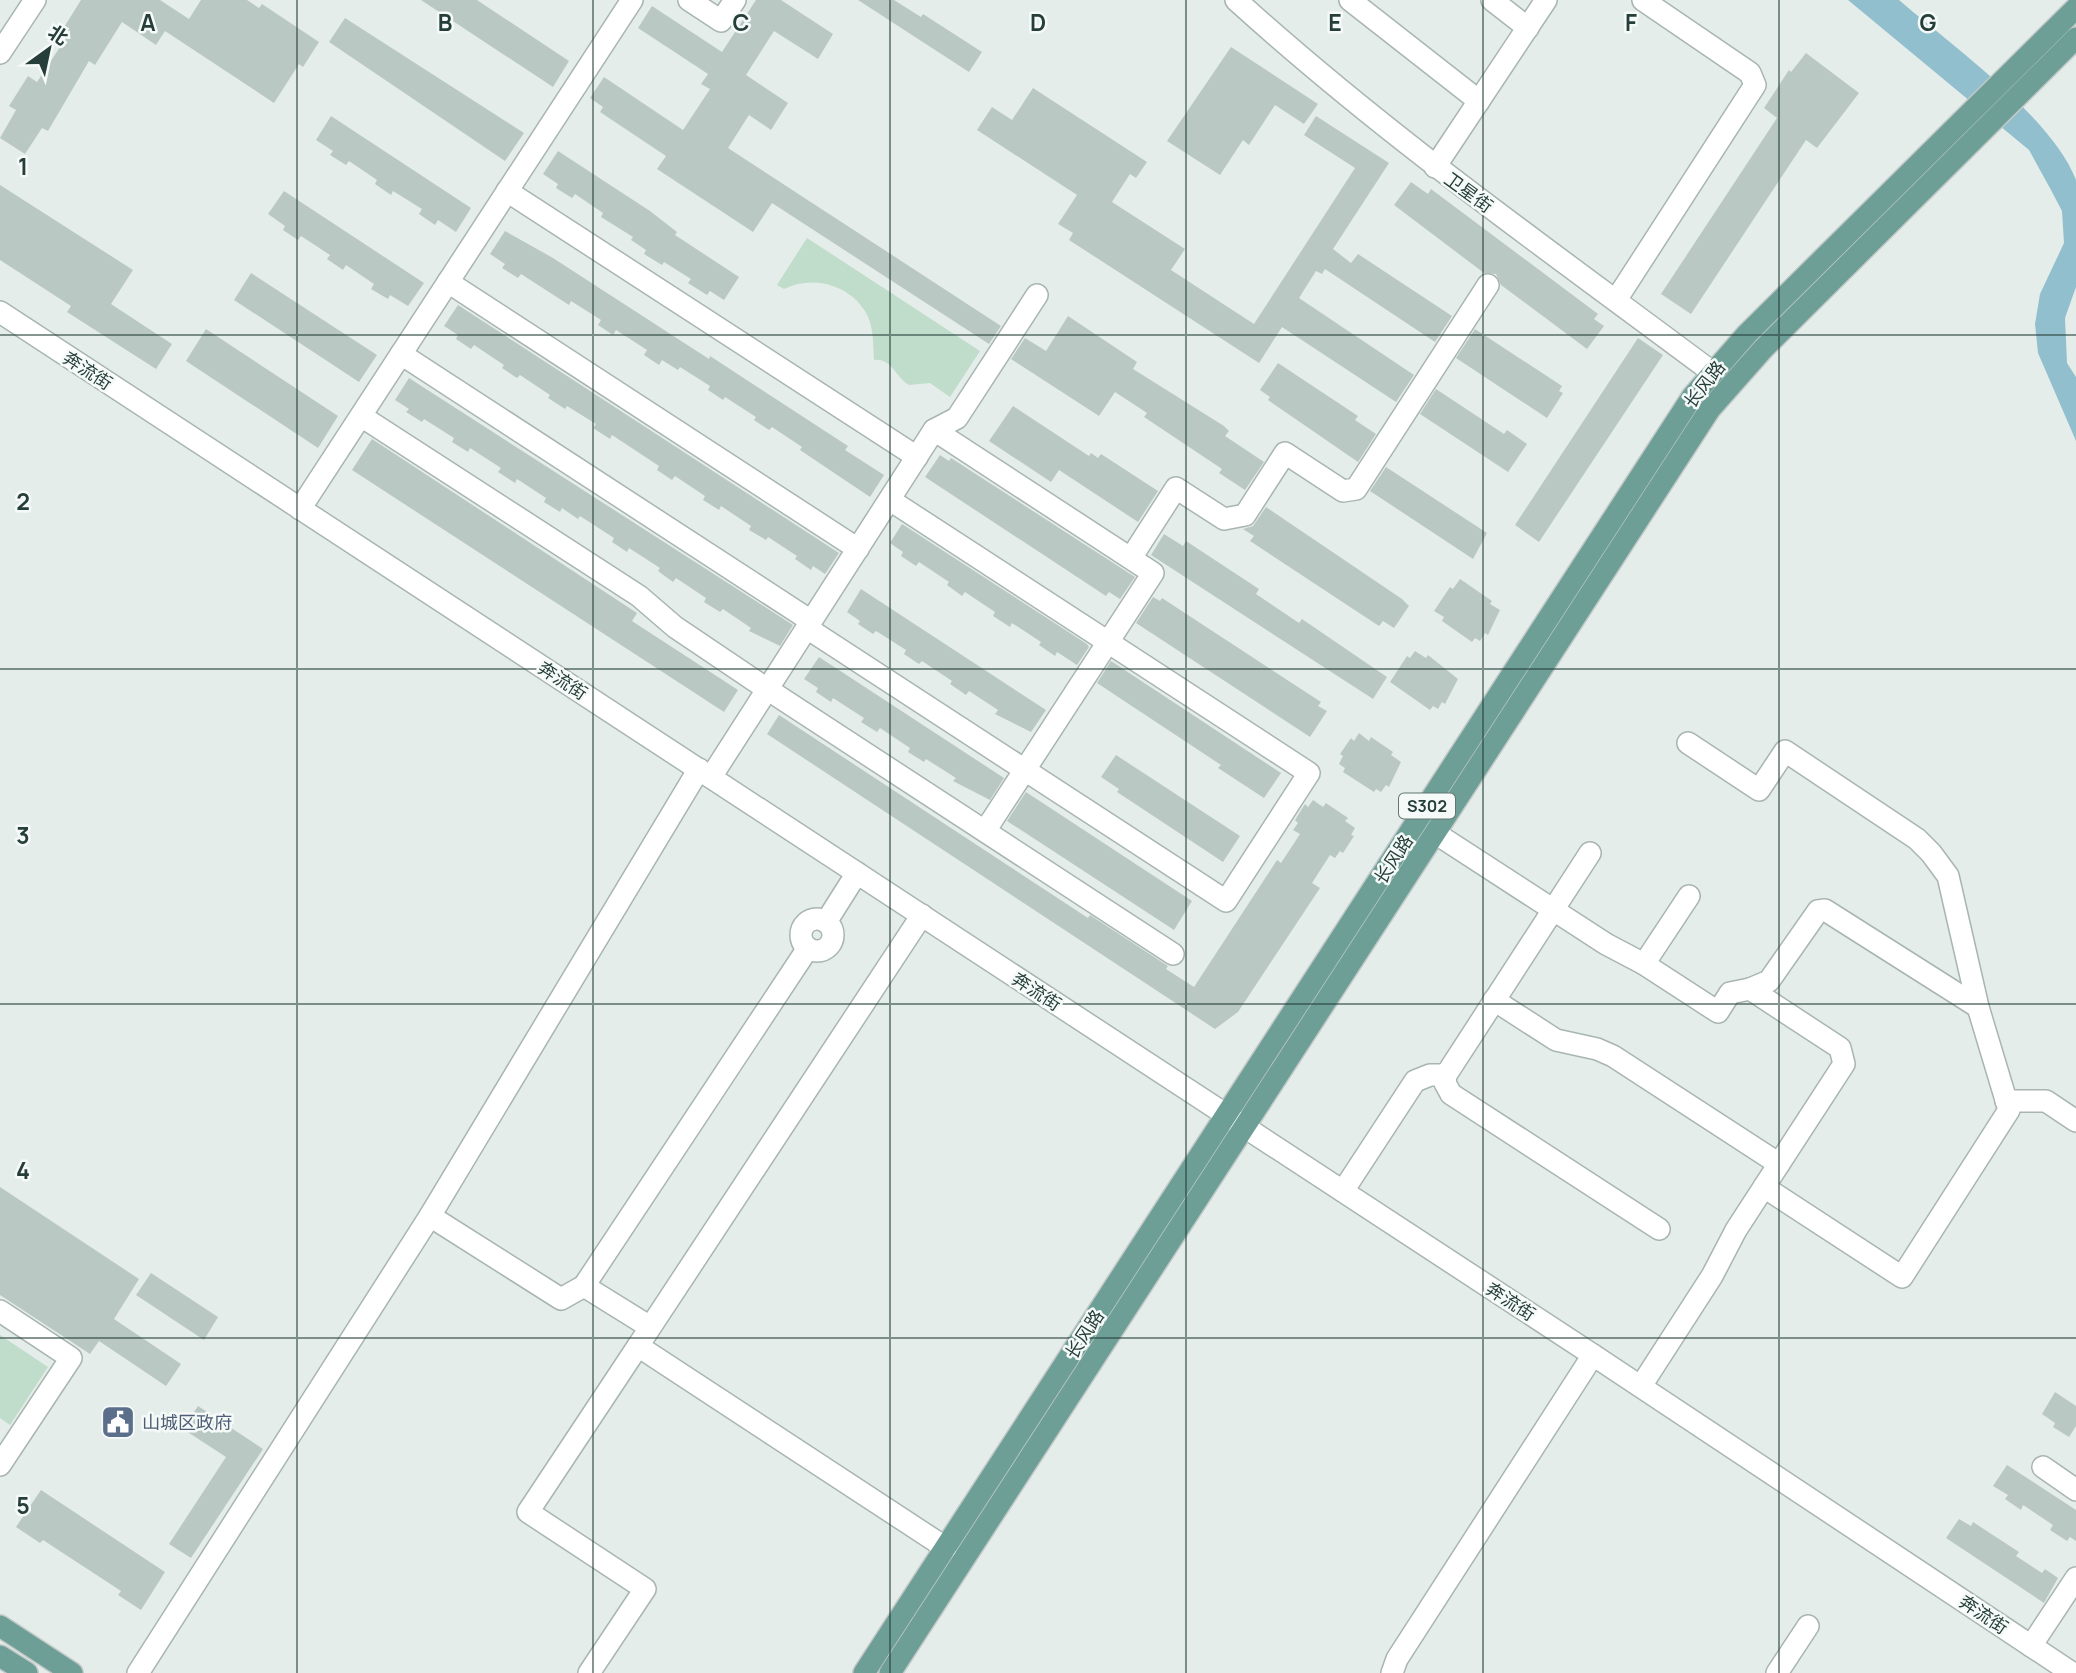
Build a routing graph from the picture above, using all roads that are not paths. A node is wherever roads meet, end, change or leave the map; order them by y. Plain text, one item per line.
1 (34, 0) edge
2 (632, 0) edge
3 (689, 0) edge
4 (735, 0) edge
5 (1236, 0) edge
6 (1350, 0) edge
7 (1492, 0) edge
8 (1546, 0) edge
9 (1643, 0) edge
10 (2076, 8) edge
11 (1528, 28) junction
12 (2076, 38) edge
13 (0, 53) edge
14 (1479, 101) junction
15 (1435, 167) junction
16 (508, 191) junction
17 (448, 282) junction
18 (1488, 285) dead end
19 (1037, 295) dead end
20 (1616, 300) junction
21 (0, 312) edge
22 (401, 354) junction
23 (1712, 372) junction
24 (361, 416) junction
25 (934, 430) junction
26 (917, 457) junction
27 (890, 499) junction
28 (300, 509) junction
29 (858, 549) junction
30 (1131, 558) junction
31 (809, 624) junction
32 (1108, 642) junction
33 (767, 690) junction
34 (1688, 743) dead end
35 (1025, 770) junction
36 (705, 773) junction
37 (985, 831) junction
38 (1435, 833) junction
39 (1590, 853) dead end
40 (858, 873) junction
41 (1689, 896) dead end
42 (1553, 910) junction
43 (922, 915) junction
44 (1173, 954) dead end
45 (1644, 964) junction
46 (1750, 989) junction
47 (1494, 1000) junction
48 (1978, 1007) junction
49 (1446, 1074) junction
50 (2006, 1101) junction
51 (1236, 1121) junction
52 (2076, 1121) edge
53 (1779, 1164) junction
54 (1764, 1187) junction
55 (1343, 1191) junction
56 (430, 1216) junction
57 (1659, 1229) dead end
58 (584, 1286) junction
59 (0, 1311) edge
60 (650, 1327) junction
61 (638, 1346) junction
62 (1593, 1355) junction
63 (1641, 1386) junction
64 (2, 1458) edge
65 (2043, 1467) dead end
66 (2076, 1490) edge
67 (946, 1548) junction
68 (2076, 1578) edge
69 (0, 1626) edge
70 (1808, 1626) dead end
71 (2031, 1646) junction
72 (0, 1656) edge
73 (1785, 1670) edge
74 (2068, 1672) edge
75 (27, 1673) edge
76 (72, 1673) edge
77 (138, 1673) edge
78 (589, 1673) edge
79 (864, 1673) edge
80 (890, 1673) edge
81 (1392, 1673) edge

1 - 13 street
2 - 16 street
3 - 4 street
5 - 15 street, 卫星街
6 - 14 street
7 - 11 street
8 - 11 street
9 - 20 street
10 - 23 main road, 长风路 / S302
11 - 14 street
12 - 38 main road, 长风路 / S302
14 - 15 street
15 - 20 street, 卫星街
16 - 17 street
16 - 26 street
17 - 22 street
17 - 29 street
18 - 30 street
19 - 25 street
20 - 23 street, 卫星街
21 - 28 street, 奔流街
22 - 24 street
22 - 31 street
23 - 51 main road, 长风路 / S302
24 - 28 street
24 - 33 street
25 - 26 street
25 - 30 street
26 - 27 street
27 - 29 street
27 - 32 street
28 - 36 street, 奔流街
29 - 31 street
30 - 32 street
31 - 33 street
31 - 35 street
32 - 35 street
32 - 35 street
33 - 36 street
33 - 37 street
34 - 48 street
35 - 37 street
36 - 40 street, 奔流街
36 - 56 street
37 - 44 street
38 - 42 street
38 - 51 main road, 长风路 / S302
39 - 42 street
40 - 43 street, 奔流街
40 - 58 street
41 - 45 street
42 - 45 street
42 - 47 street
43 - 51 street, 奔流街
43 - 60 street
45 - 46 street
46 - 48 street
46 - 53 street
47 - 49 street
47 - 53 street
48 - 50 street
49 - 55 street
49 - 57 street
50 - 52 street
50 - 54 street
51 - 55 street, 奔流街
51 - 67 main road, 长风路 / S302
51 - 80 main road, 长风路 / S302
53 - 54 street
54 - 63 street
55 - 62 street, 奔流街
56 - 58 street
56 - 77 street
58 - 60 street
59 - 64 street
60 - 61 street
61 - 67 street
61 - 78 street
62 - 63 street, 奔流街
62 - 81 street
63 - 71 street, 奔流街
65 - 66 street
67 - 79 main road, 长风路 / S302
68 - 71 street
69 - 76 main road
70 - 73 street
71 - 74 street, 奔流街
72 - 75 main road

